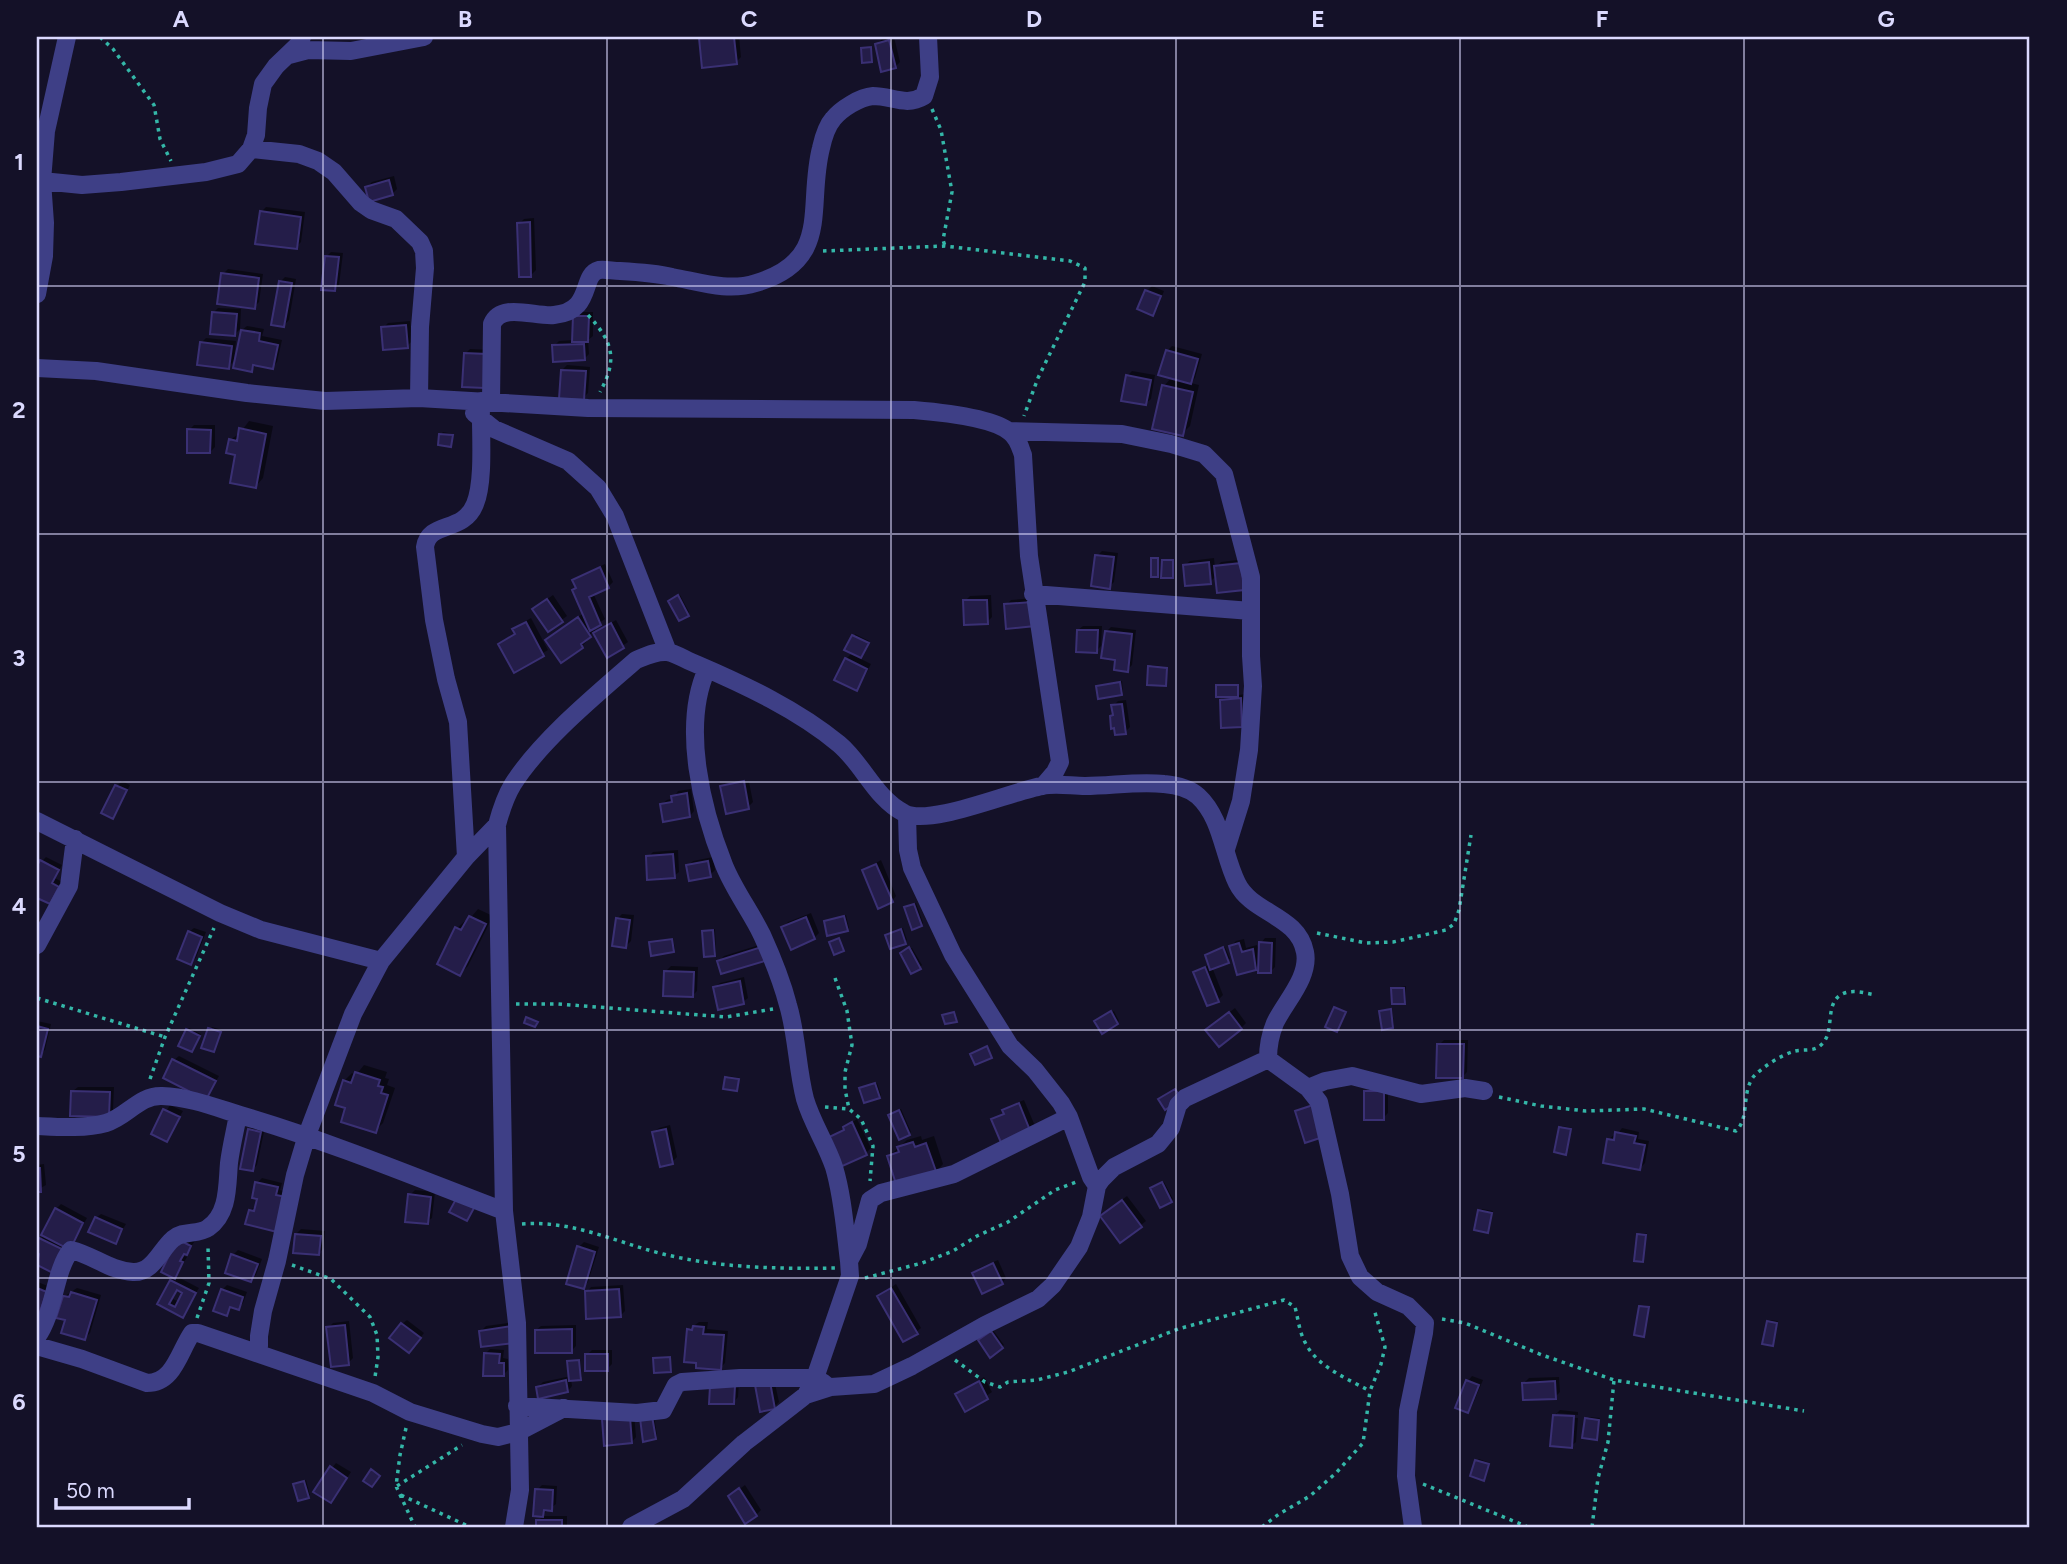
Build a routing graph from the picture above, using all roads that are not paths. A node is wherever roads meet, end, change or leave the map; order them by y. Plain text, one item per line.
1 (67, 37) edge
2 (302, 37) edge
3 (424, 37) edge
4 (928, 37) edge
5 (289, 55) junction
6 (251, 149) junction
7 (42, 181) junction
8 (37, 291) edge
9 (37, 368) edge
10 (419, 398) junction
11 (484, 407) junction
12 (1014, 431) junction
13 (1033, 594) junction
14 (1251, 611) junction
15 (668, 652) junction
16 (708, 670) junction
17 (1060, 762) junction
18 (1043, 786) junction
19 (1086, 786) junction
20 (907, 815) junction
21 (37, 821) edge
22 (497, 825) junction
23 (75, 839) junction
24 (1226, 849) junction
25 (466, 857) junction
26 (37, 945) edge
27 (381, 961) junction
28 (1268, 1059) junction
29 (1308, 1088) junction
30 (1484, 1091) road end
31 (238, 1115) junction
32 (1069, 1117) junction
33 (37, 1126) edge
34 (307, 1135) junction
35 (1096, 1175) junction
36 (505, 1218) junction
37 (849, 1268) junction
38 (37, 1337) edge
39 (37, 1346) edge
40 (256, 1353) junction
41 (823, 1382) junction
42 (517, 1406) junction
43 (564, 1408) junction
44 (517, 1432) junction
45 (514, 1527) edge
46 (634, 1527) edge
47 (1413, 1527) edge

1 - 7 street
2 - 5 street
3 - 5 street
4 - 11 street
5 - 6 street
6 - 7 street
6 - 10 street
7 - 8 street
9 - 10 street
10 - 11 street
11 - 12 street
11 - 15 street
11 - 25 street
12 - 13 street
12 - 14 street
13 - 14 street
13 - 17 street
14 - 24 street
15 - 16 street
15 - 22 street
16 - 20 street
16 - 37 street
17 - 18 street
17 - 19 street
18 - 19 street
18 - 20 street
19 - 24 street
20 - 32 street
21 - 23 street
22 - 25 street
22 - 36 street
23 - 26 street
23 - 27 street
24 - 28 street
25 - 27 street
27 - 34 street
28 - 29 street
28 - 35 street
29 - 30 street
29 - 47 street
31 - 33 street
31 - 34 street
31 - 38 street
32 - 35 street
32 - 37 street
34 - 36 street
34 - 40 street
35 - 41 street
36 - 42 street
37 - 41 street
39 - 40 street
40 - 44 street
41 - 43 street
41 - 46 street
42 - 43 street
42 - 44 street
43 - 44 street
44 - 45 street

